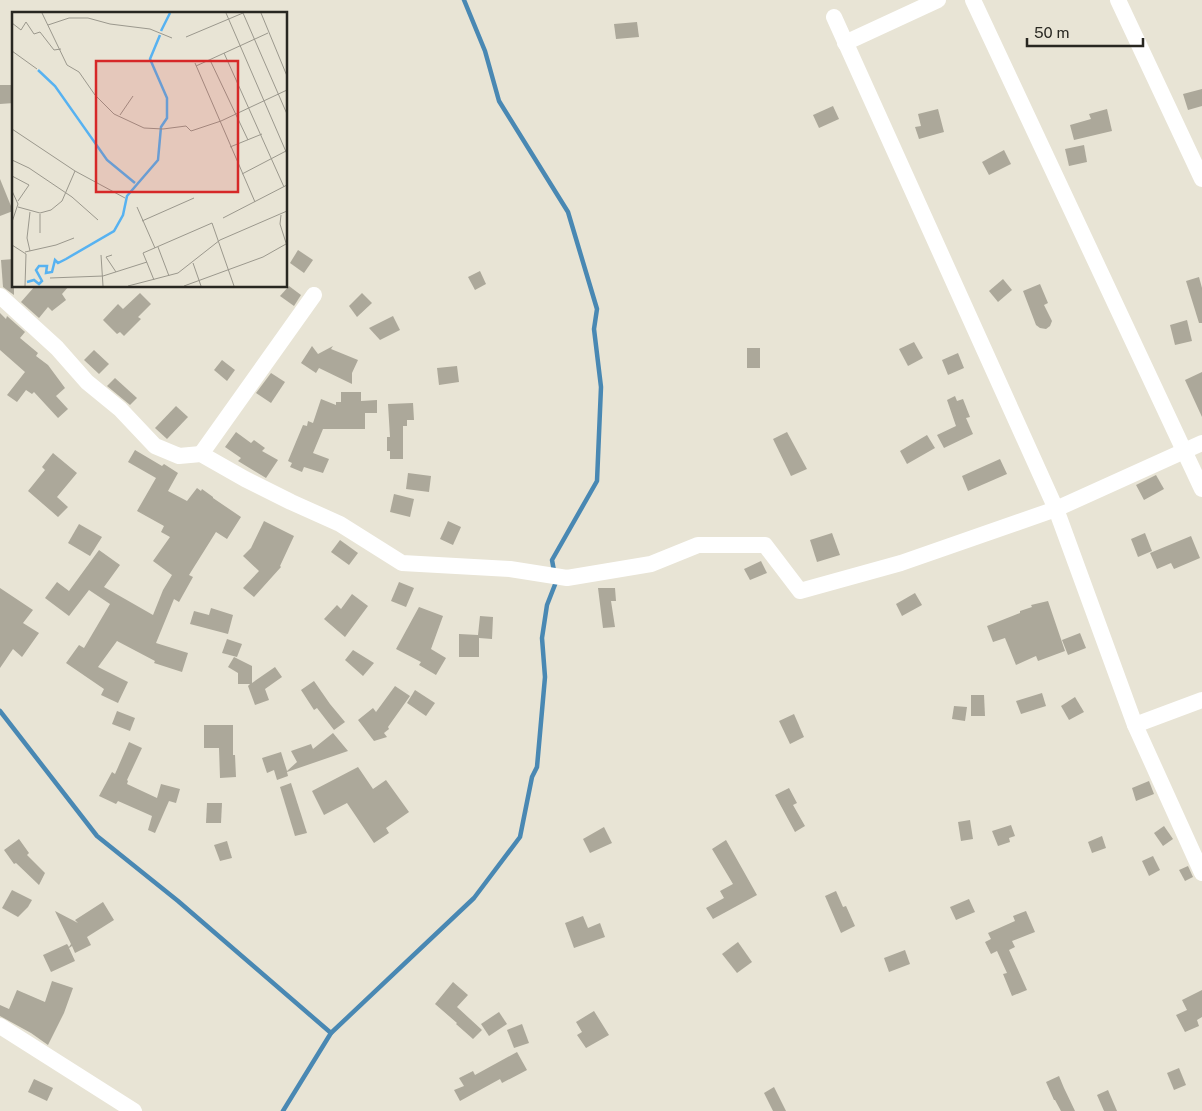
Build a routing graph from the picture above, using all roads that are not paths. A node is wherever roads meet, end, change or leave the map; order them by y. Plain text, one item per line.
1 (938, 0) edge
2 (973, 0) edge
3 (1118, 0) edge
4 (834, 17) dead end
5 (845, 42) junction
6 (1202, 178) edge
7 (0, 296) edge
8 (314, 296) dead end
9 (1202, 443) edge
10 (1184, 451) junction
11 (201, 454) junction
12 (1202, 489) edge
13 (1056, 509) junction
14 (1202, 700) edge
15 (1135, 725) junction
16 (1202, 872) edge
17 (0, 1026) edge
18 (134, 1111) edge

1 - 5 street
2 - 10 street
3 - 6 street
4 - 5 street
5 - 13 street
7 - 11 street
8 - 11 street
9 - 10 street
10 - 12 street
10 - 13 street
11 - 13 street
13 - 15 street
14 - 15 street
15 - 16 street
17 - 18 street

